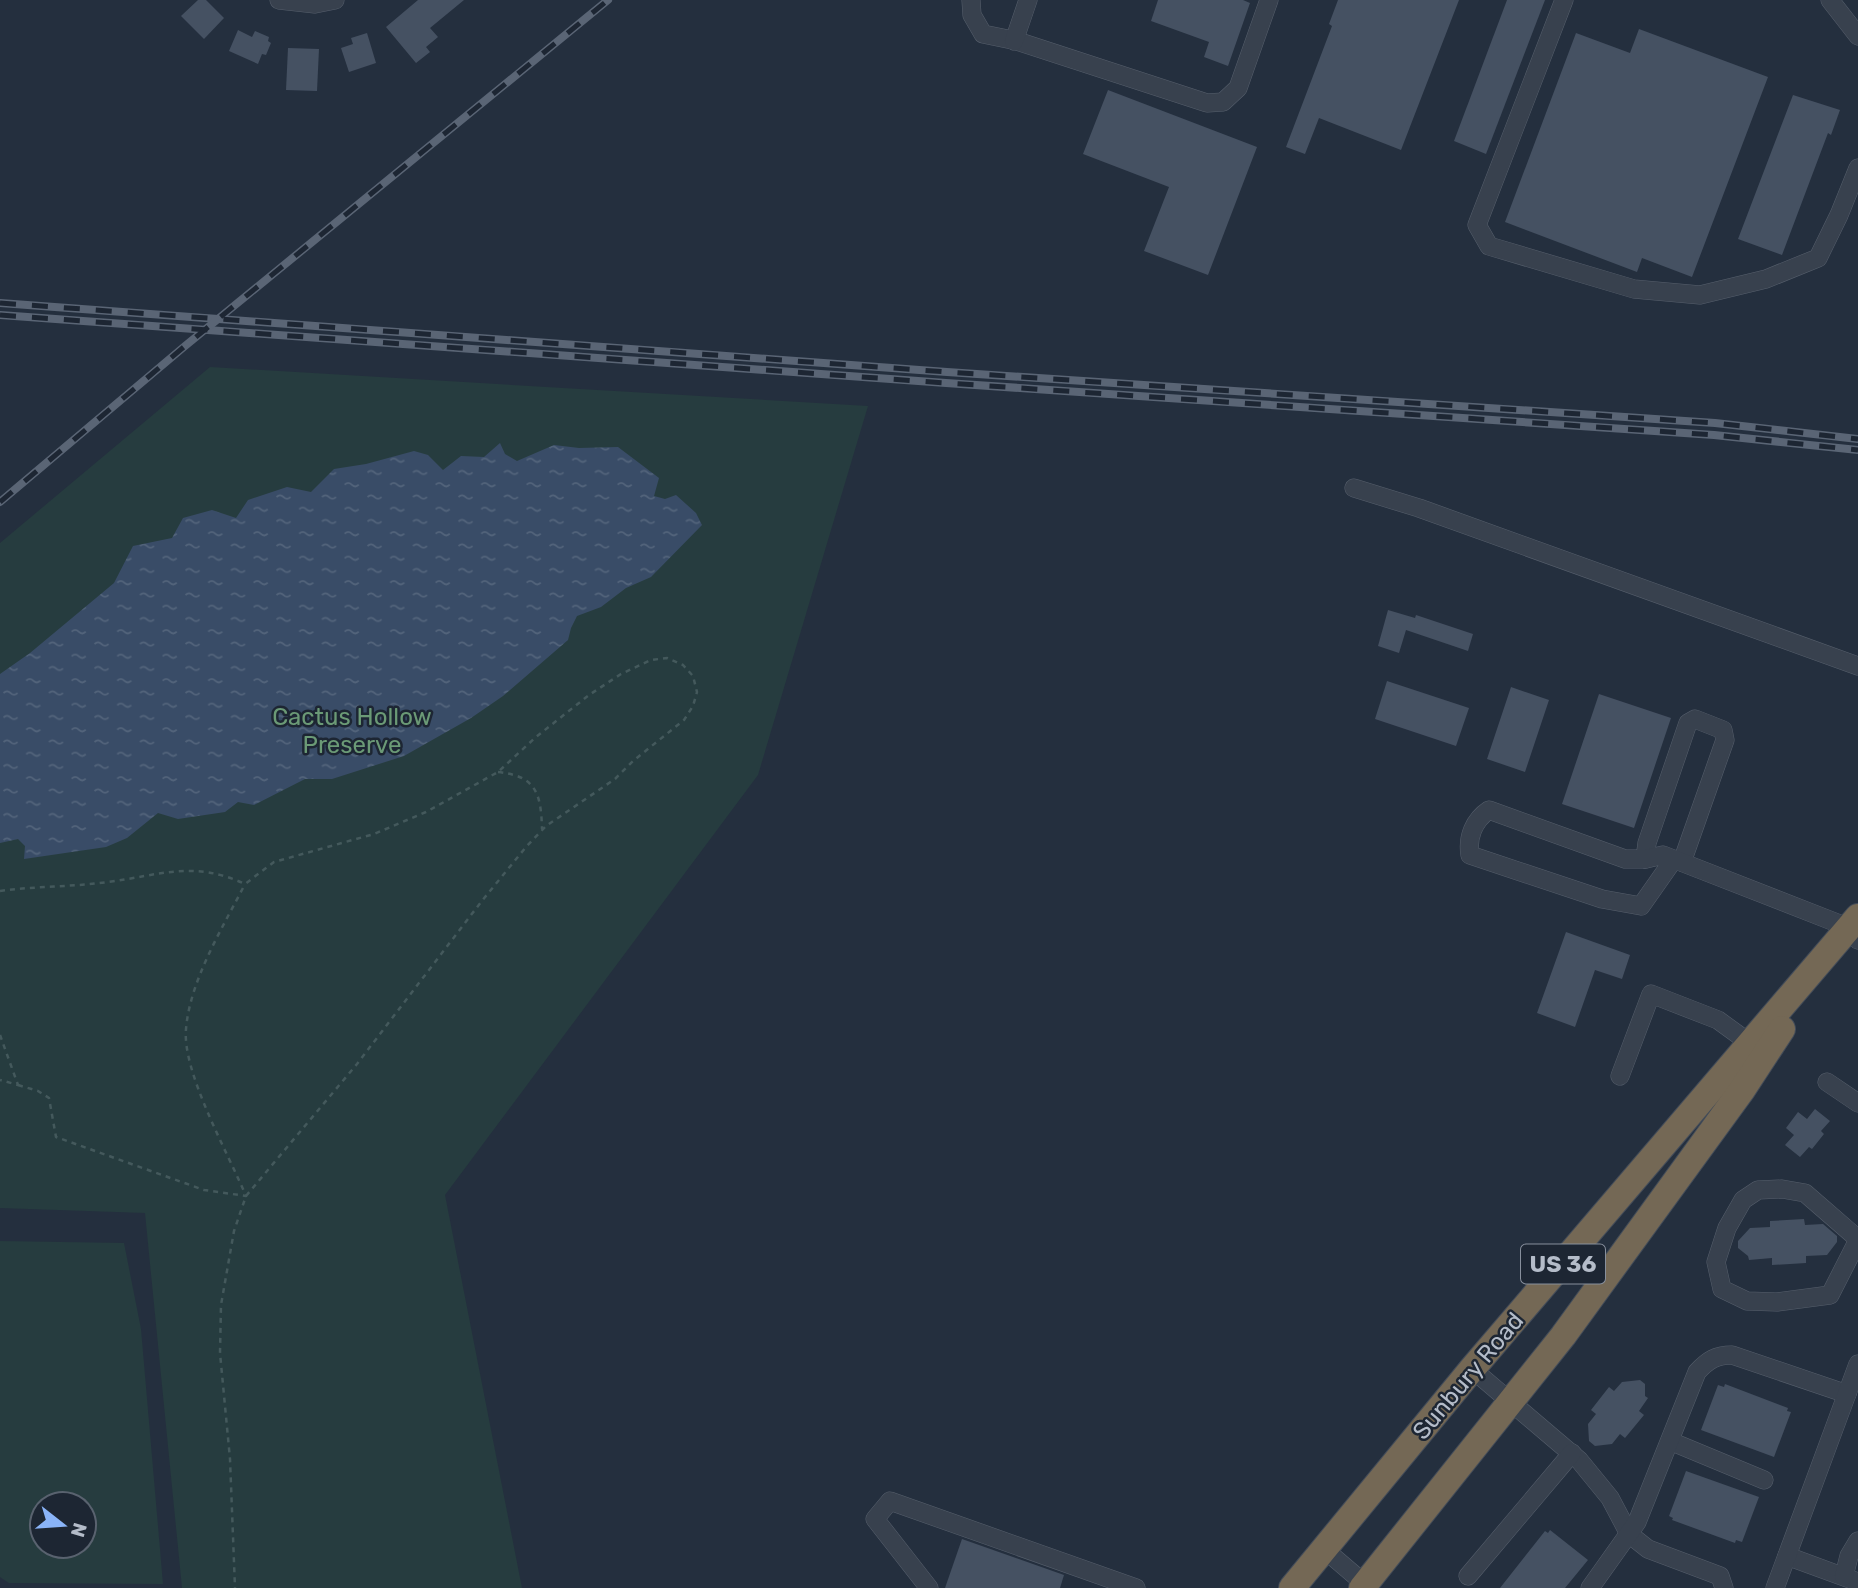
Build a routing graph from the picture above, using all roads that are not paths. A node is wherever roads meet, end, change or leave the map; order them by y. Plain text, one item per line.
1 (279, 0) edge
2 (335, 0) edge
3 (971, 0) edge
4 (1028, 0) edge
5 (1269, 0) edge
6 (1564, 0) edge
7 (1830, 0) edge
8 (1858, 36) edge
9 (1014, 41) junction
10 (1858, 168) edge
11 (1354, 488) dead end
12 (1858, 666) edge
13 (1645, 859) junction
14 (1678, 861) junction
15 (1851, 932) edge
16 (1751, 1044) junction
17 (1620, 1076) dead end
18 (1827, 1082) dead end
19 (1858, 1104) edge
20 (1858, 1240) edge
21 (1858, 1364) edge
22 (1472, 1369) junction
23 (1847, 1394) junction
24 (1511, 1402) junction
25 (1670, 1441) junction
26 (1572, 1453) junction
27 (1765, 1480) dead end
28 (1629, 1534) junction
29 (1858, 1541) edge
30 (1324, 1549) junction
31 (1787, 1556) junction
32 (1468, 1576) dead end
33 (1851, 1579) edge
34 (1364, 1586) edge
35 (929, 1588) edge
36 (1136, 1588) edge
37 (1292, 1588) edge
38 (1590, 1588) edge
39 (1724, 1588) edge
40 (1775, 1588) edge

1 - 2 street
3 - 9 street
4 - 9 street
5 - 9 street
6 - 10 street
7 - 8 street
11 - 12 street
13 - 14 street
13 - 14 street
13 - 14 street
14 - 15 street
15 - 16 highway, Sunbury Road / US 36
15 - 24 highway, Sunbury Road / US 36
16 - 17 street
16 - 22 highway, Sunbury Road / US 36
18 - 19 street
20 - 20 street
21 - 23 street
22 - 24 street
22 - 30 highway, Sunbury Road / US 36
23 - 25 street
23 - 31 street
24 - 26 street
24 - 34 highway, Sunbury Road / US 36
25 - 27 street
25 - 28 street
26 - 28 street
26 - 32 street
28 - 38 street
28 - 39 street
29 - 33 street
30 - 34 street
30 - 37 highway, Sunbury Road / US 36
31 - 33 street
31 - 40 street
35 - 36 street

